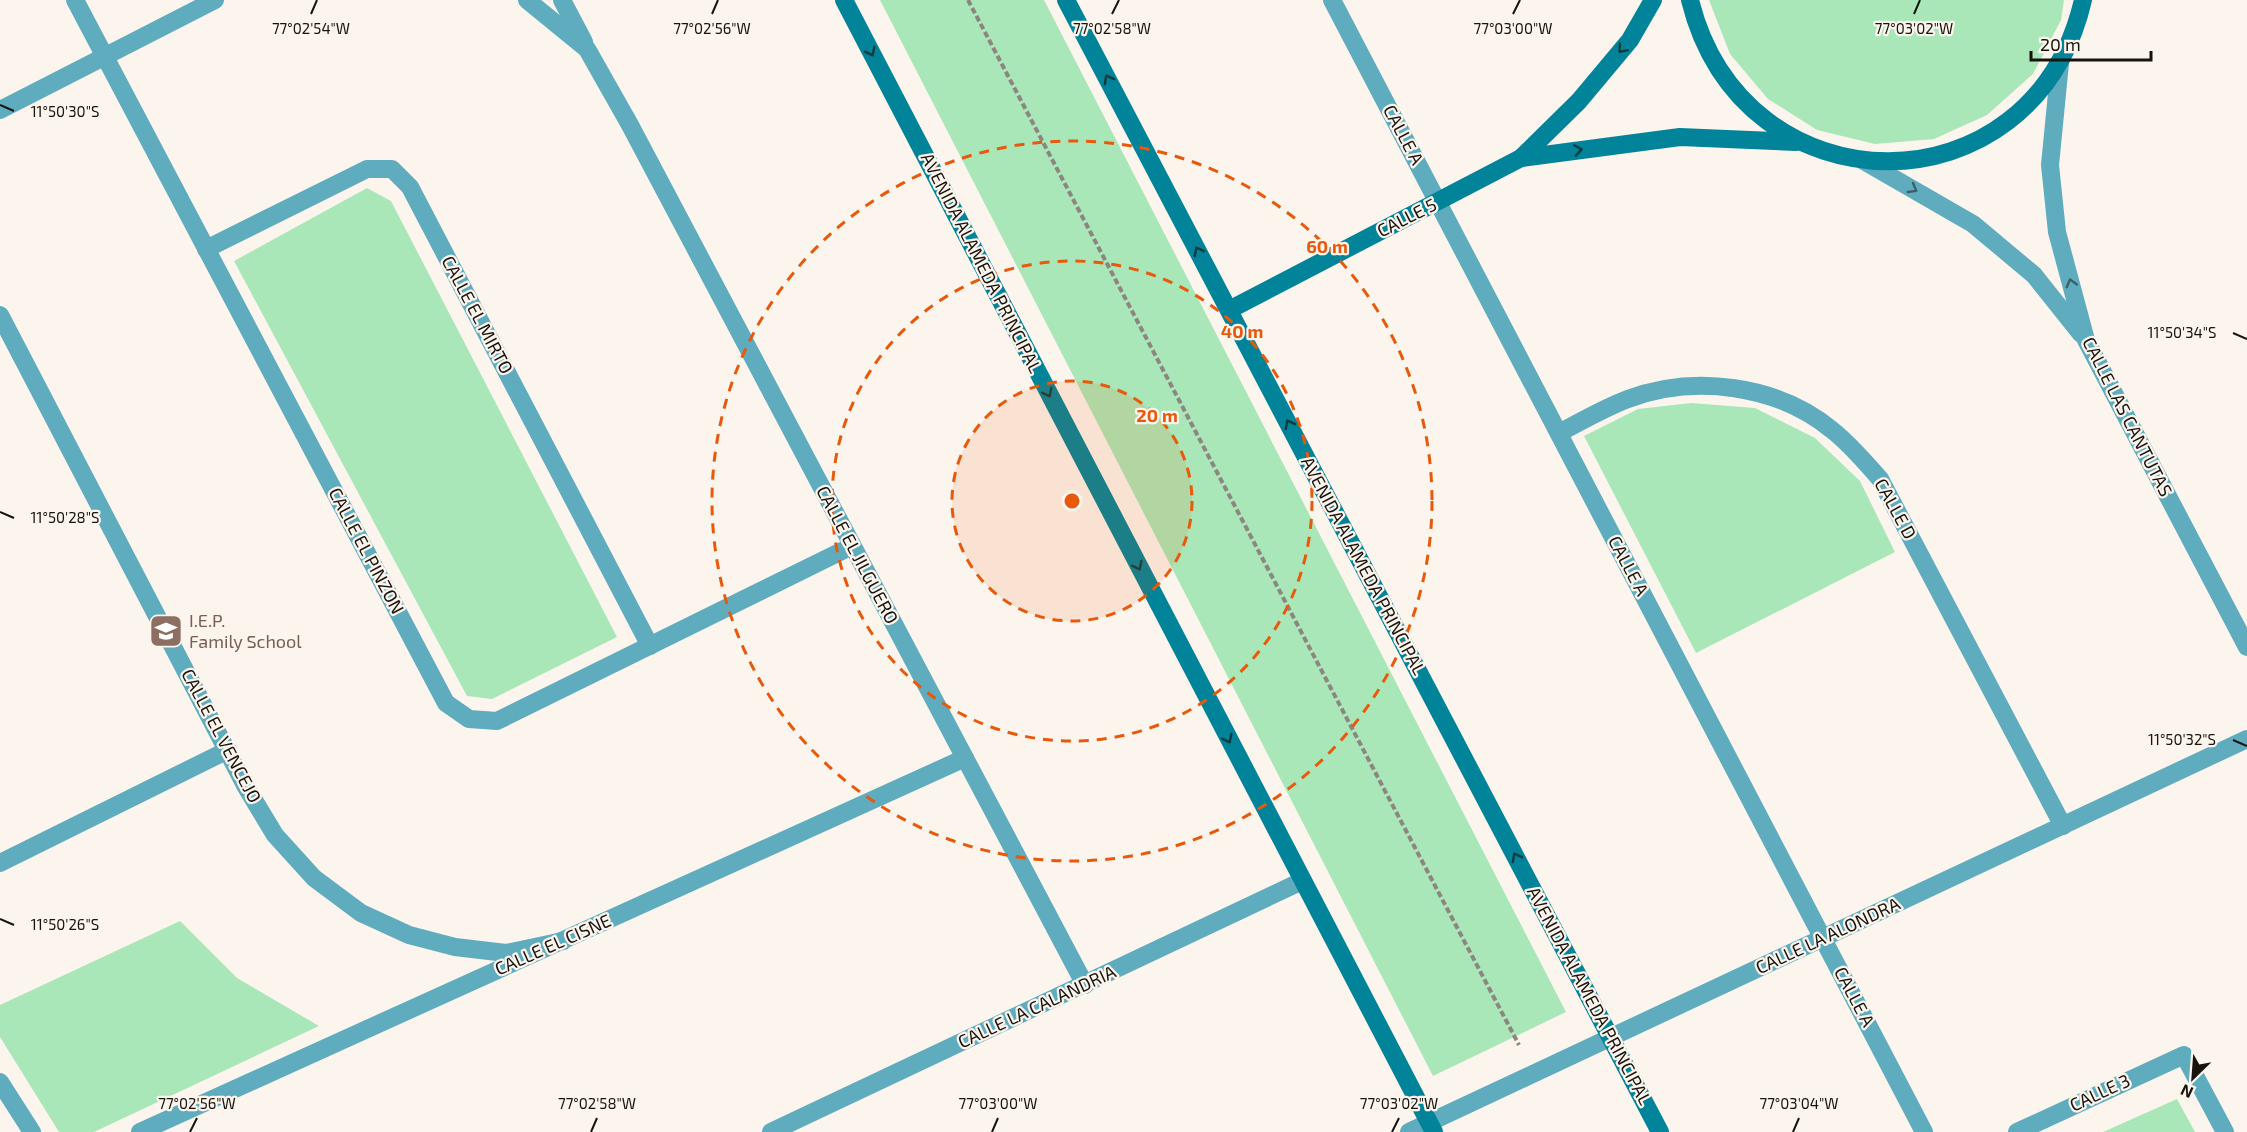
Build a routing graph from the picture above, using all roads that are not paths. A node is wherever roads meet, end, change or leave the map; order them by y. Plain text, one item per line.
1 (75, 0) edge
2 (215, 0) edge
3 (527, 0) edge
4 (562, 0) edge
5 (844, 0) edge
6 (1066, 0) edge
7 (1332, 0) edge
8 (1653, 0) edge
9 (1690, 0) edge
10 (2083, 0) edge
11 (587, 49) junction
12 (104, 56) junction
13 (2060, 63) junction
14 (0, 110) edge
15 (1799, 142) junction
16 (1521, 158) junction
17 (1862, 160) junction
18 (1438, 202) junction
19 (206, 249) junction
20 (1229, 310) junction
21 (0, 315) edge
22 (2086, 340) junction
23 (1559, 433) junction
24 (852, 546) junction
25 (650, 646) junction
26 (2247, 647) edge
27 (2247, 739) edge
28 (228, 750) junction
29 (965, 758) junction
30 (2063, 826) junction
31 (0, 863) edge
32 (1302, 881) junction
33 (1823, 938) junction
34 (563, 941) junction
35 (1085, 985) junction
36 (1610, 1038) junction
37 (0, 1082) edge
38 (1431, 1128) edge
39 (32, 1132) edge
40 (141, 1132) edge
41 (771, 1132) edge
42 (1409, 1132) edge
43 (1660, 1132) edge
44 (1924, 1132) edge
45 (2017, 1132) edge
46 (2225, 1132) edge

1 - 12 street, CALLE EL PINZON
2 - 12 street
3 - 11 street
4 - 11 street
5 -> 32 street, AVENIDA ALAMEDA PRINCIPAL
20 -> 6 street, AVENIDA ALAMEDA PRINCIPAL
7 - 18 street, CALLE A
8 -> 16 street, CALLE 5
9 - 15 street
10 - 13 street
11 - 24 street, CALLE EL JILGUERO
12 - 14 street
12 - 19 street, CALLE EL PINZON
13 - 17 street
22 -> 13 street, CALLE LAS CANTUTAS
16 -> 15 street, CALLE 5
15 - 17 street
16 - 18 street, CALLE 5
17 -> 22 street
18 - 20 street, CALLE 5
18 - 23 street, CALLE A
19 - 25 street, CALLE EL PINZON
19 - 25 street, CALLE EL MIRTO
36 -> 20 street, AVENIDA ALAMEDA PRINCIPAL
21 - 28 street, CALLE EL VENCEJO
22 - 26 street, CALLE LAS CANTUTAS
23 - 30 street, CALLE D
23 - 33 street, CALLE A
24 - 25 street, CALLE EL PINZON
24 - 29 street, CALLE EL JILGUERO
27 - 30 street, CALLE LA ALONDRA
28 - 31 street
28 - 34 street, CALLE EL VENCEJO
29 - 34 street, CALLE EL CISNE
29 - 35 street, CALLE EL JILGUERO
30 - 33 street, CALLE LA ALONDRA
32 - 35 street, CALLE LA CALANDRIA
32 - 38 street, AVENIDA ALAMEDA PRINCIPAL
33 - 36 street, CALLE LA ALONDRA
33 - 44 street, CALLE A
34 - 40 street, CALLE EL CISNE
35 - 41 street, CALLE LA CALANDRIA
36 - 38 street, CALLE LA ALONDRA
36 - 43 street, AVENIDA ALAMEDA PRINCIPAL
37 - 39 street
38 - 42 street, CALLE LA ALONDRA
45 - 46 street, CALLE 3

